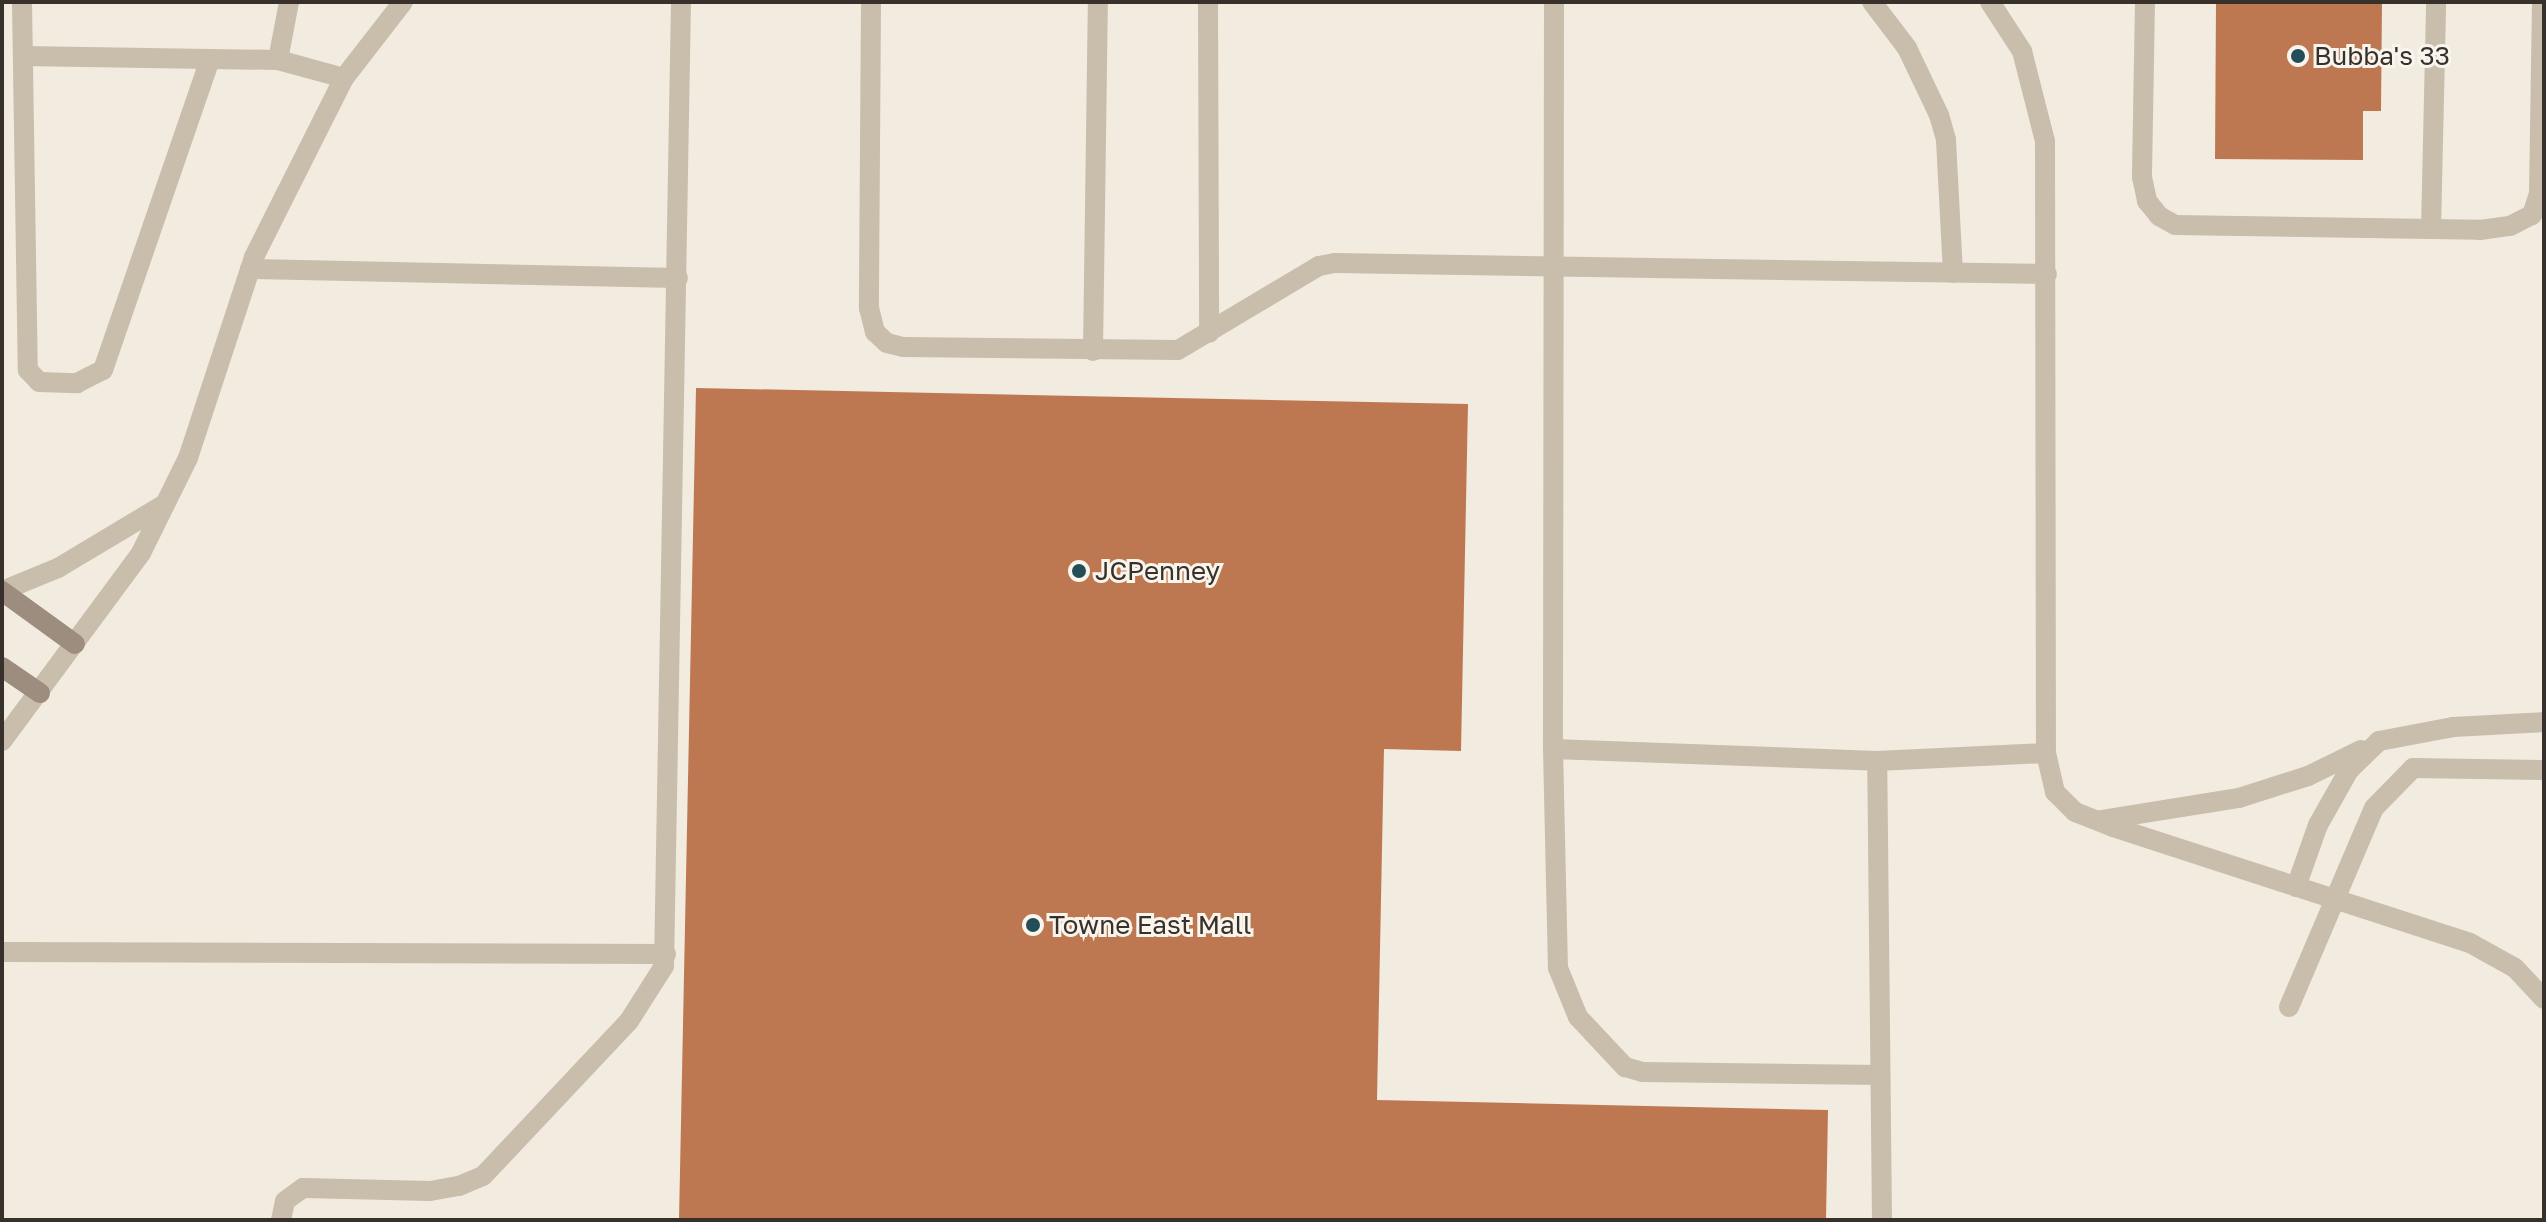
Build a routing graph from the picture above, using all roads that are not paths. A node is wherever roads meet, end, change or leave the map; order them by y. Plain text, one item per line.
1 (22, 2) edge
2 (289, 2) edge
3 (403, 2) edge
4 (681, 2) edge
5 (871, 2) edge
6 (1098, 2) edge
7 (1208, 2) edge
8 (1554, 2) edge
9 (1872, 2) edge
10 (1990, 2) edge
11 (2145, 2) edge
12 (2436, 2) edge
13 (2542, 2) edge
14 (23, 56) junction
15 (210, 59) junction
16 (278, 60) junction
17 (344, 78) junction
18 (2431, 229) junction
19 (1555, 267) junction
20 (250, 269) junction
21 (1953, 273) junction
22 (2047, 274) junction
23 (678, 278) junction
24 (1209, 333) junction
25 (1093, 351) junction
26 (165, 504) junction
27 (2, 591) edge
28 (75, 644) junction
29 (2, 667) edge
30 (40, 693) junction
31 (2544, 722) edge
32 (2, 741) edge
33 (2379, 741) junction
34 (1553, 749) junction
35 (2046, 753) junction
36 (1877, 761) junction
37 (2544, 770) edge
38 (2098, 821) junction
39 (2296, 887) junction
40 (2336, 900) junction
41 (2, 952) edge
42 (666, 954) junction
43 (2544, 999) edge
44 (2289, 1007) dead end
45 (1880, 1075) junction
46 (281, 1220) edge
47 (1882, 1220) edge

1 - 14 lane
2 - 16 lane
3 - 17 lane
4 - 23 lane
5 - 25 lane
6 - 25 lane
7 - 24 lane
8 - 19 lane
9 - 21 lane
10 - 22 lane
11 - 18 lane
12 - 18 lane
13 - 18 lane
14 - 15 lane
14 - 15 lane
15 - 16 lane
16 - 17 lane
17 - 20 lane
19 - 21 lane
19 - 24 lane
19 - 34 lane
20 - 23 lane
20 - 26 lane
21 - 22 lane
22 - 35 lane
23 - 42 lane
24 - 25 lane
26 - 27 lane
26 - 28 lane
27 - 28 main road
28 - 30 lane
29 - 30 main road
30 - 32 lane
31 - 33 lane
33 - 38 lane
33 - 39 lane
34 - 36 lane
34 - 45 lane
35 - 36 lane
35 - 38 lane
36 - 45 lane
37 - 40 lane
38 - 39 lane
39 - 40 lane
40 - 43 lane
40 - 44 lane
41 - 42 lane
42 - 46 lane
45 - 47 lane

